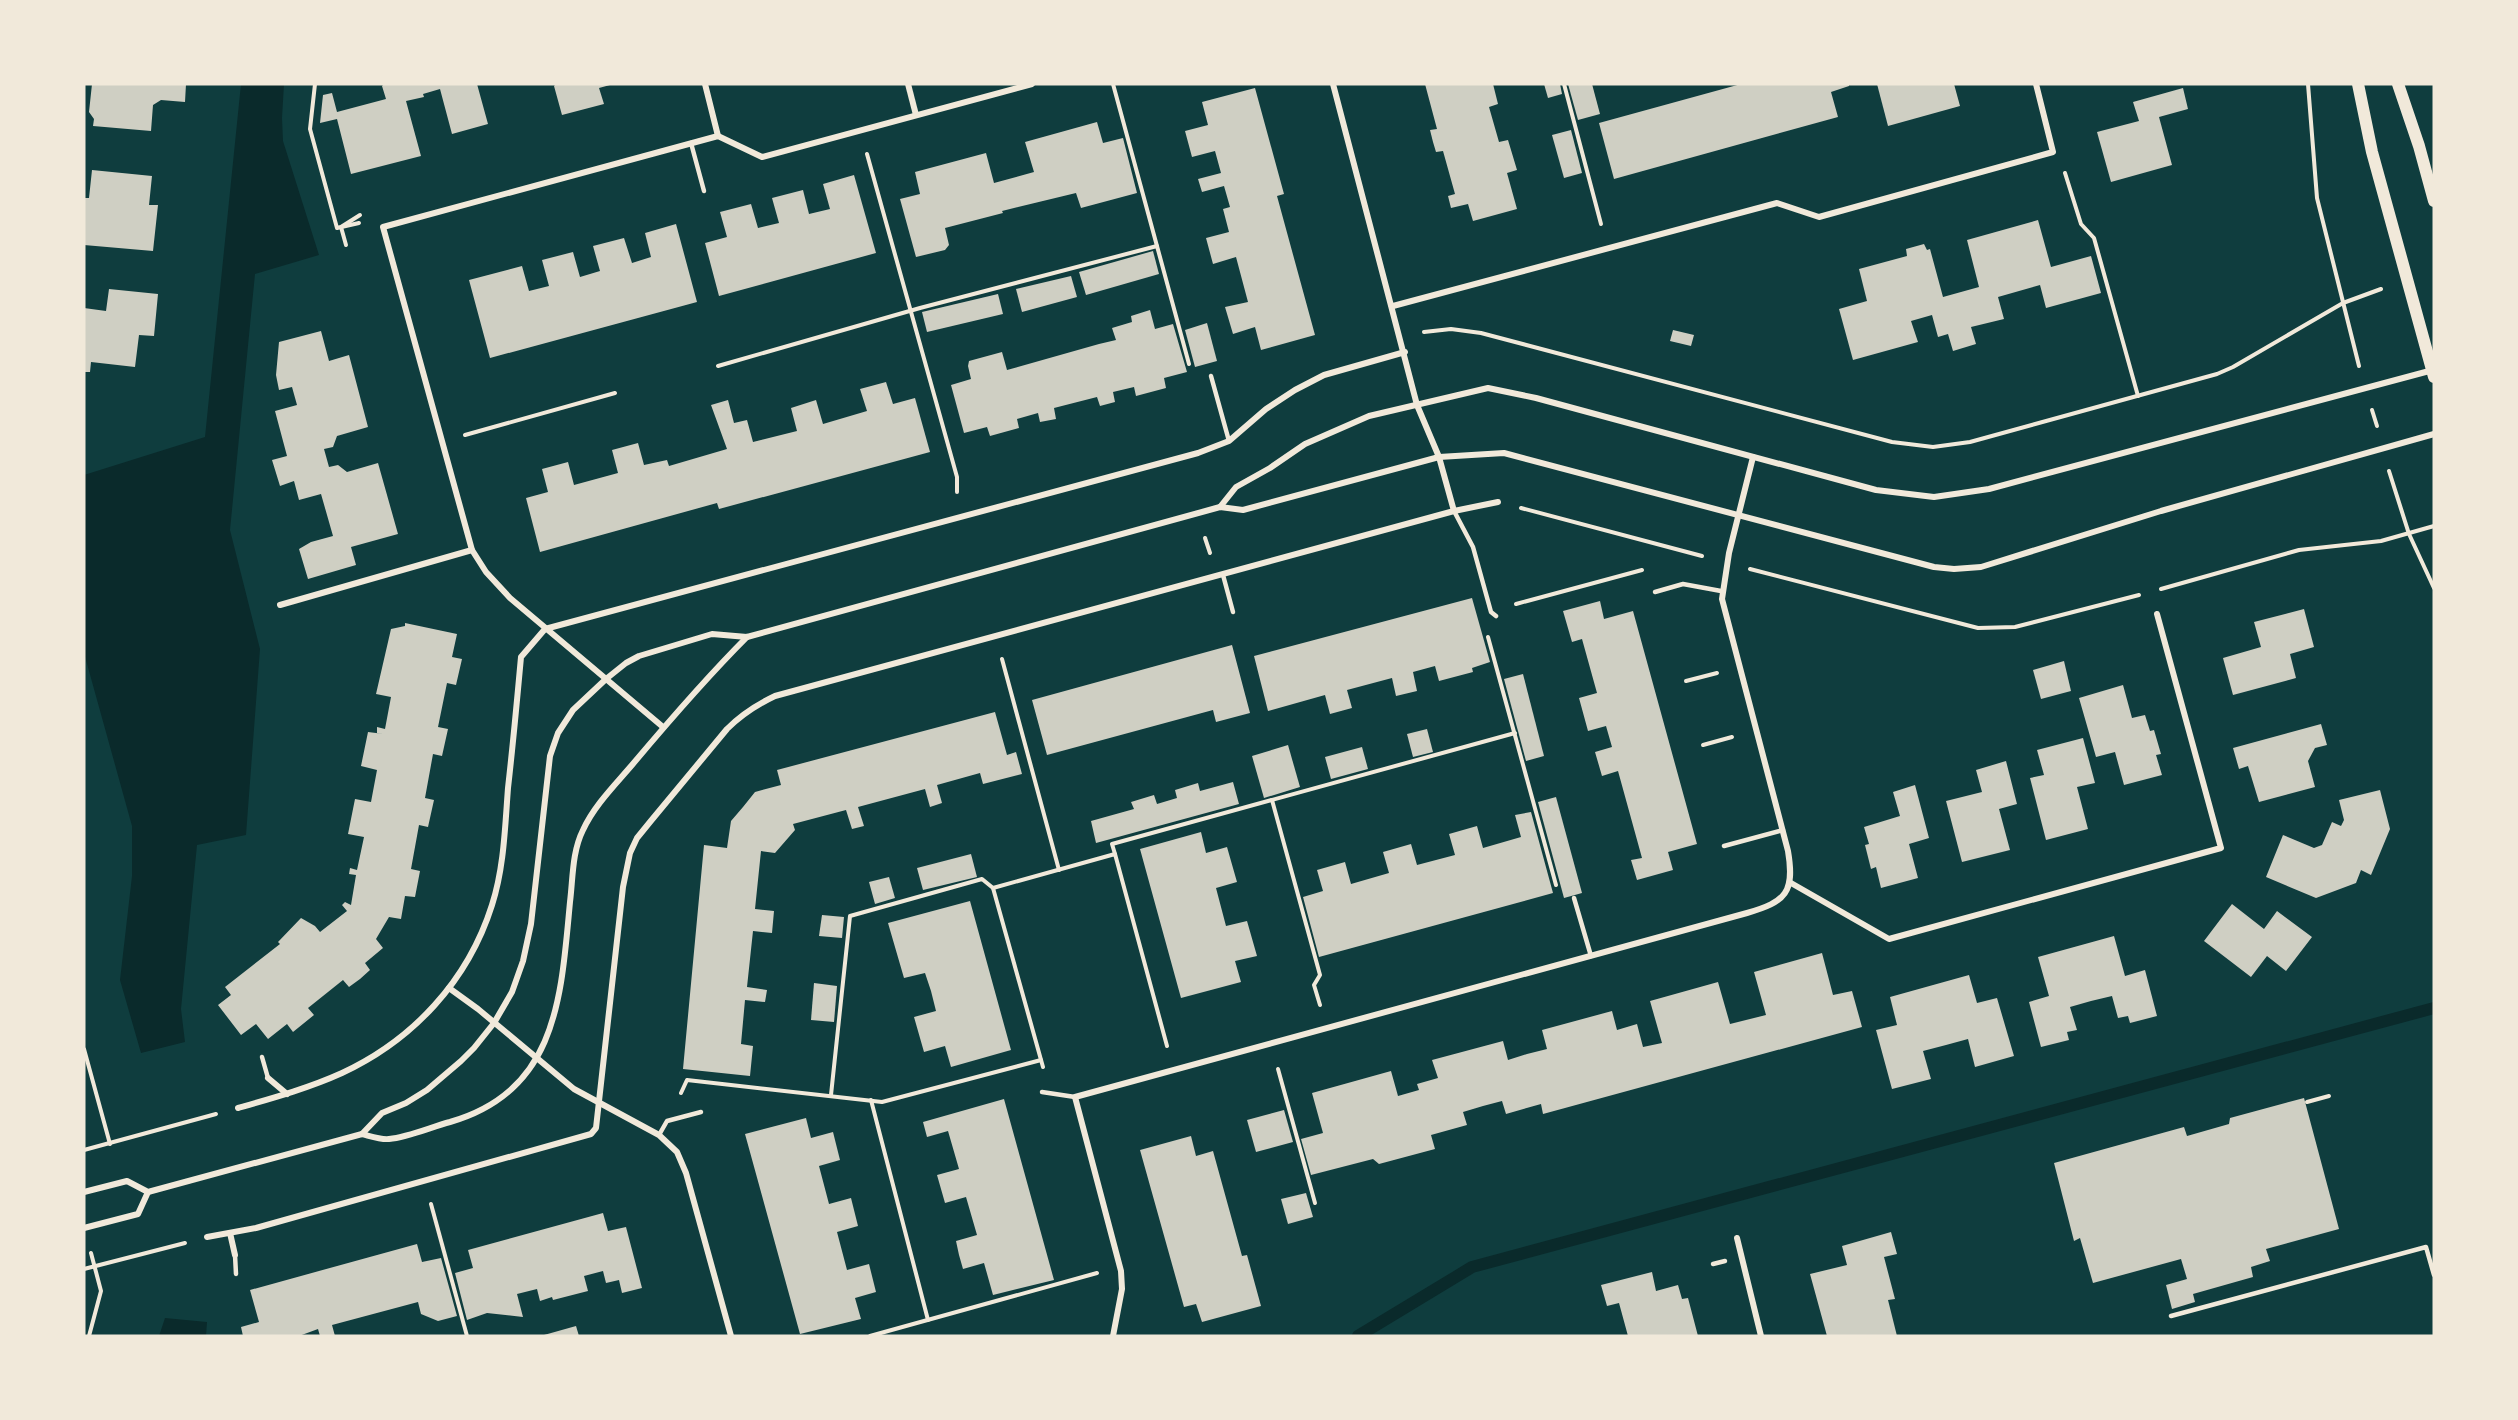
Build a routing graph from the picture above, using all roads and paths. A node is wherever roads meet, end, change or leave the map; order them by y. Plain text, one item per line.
1 (315, 84) edge
2 (705, 84) edge
3 (908, 84) edge
4 (1032, 84) edge
5 (1113, 84) edge
6 (1333, 84) edge
7 (1564, 84) edge
8 (2036, 84) edge
9 (2308, 84) edge
10 (2358, 84) edge
11 (2398, 84) edge
12 (916, 115) junction
13 (861, 130) junction
14 (718, 136) junction
15 (691, 143) junction
16 (2063, 167) dead end
17 (704, 191) dead end
18 (2434, 201) edge
19 (383, 227) junction
20 (1602, 228) dead end
21 (1157, 246) junction
22 (2383, 288) dead end
23 (2343, 303) junction
24 (1393, 306) junction
25 (911, 312) junction
26 (1443, 320) dead end
27 (1446, 329) junction
28 (1424, 332) dead end
29 (1405, 352) junction
30 (718, 366) dead end
31 (2360, 369) dead end
32 (1191, 370) dead end
33 (2433, 372) edge
34 (1211, 375) dead end
35 (615, 393) dead end
36 (2138, 396) junction
37 (1417, 405) junction
38 (2371, 405) dead end
39 (2377, 427) dead end
40 (2434, 434) edge
41 (457, 438) dead end
42 (1229, 441) junction
43 (1439, 457) junction
44 (1753, 457) junction
45 (2390, 474) dead end
46 (957, 497) dead end
47 (1498, 502) joint
48 (1220, 507) junction
49 (1454, 511) junction
50 (1739, 515) junction
51 (2434, 526) edge
52 (2409, 534) junction
53 (1205, 537) dead end
54 (472, 550) junction
55 (1701, 556) dead end
56 (1212, 557) dead end
57 (1648, 568) dead end
58 (1754, 570) dead end
59 (1223, 575) junction
60 (2434, 588) edge
61 (1721, 591) junction
62 (2151, 591) dead end
63 (1655, 592) dead end
64 (2143, 594) dead end
65 (280, 605) dead end
66 (1505, 607) dead end
67 (1233, 612) dead end
68 (2157, 614) dead end
69 (1496, 616) dead end
70 (545, 628) junction
71 (1487, 631) dead end
72 (747, 637) junction
73 (1002, 657) dead end
74 (1712, 674) dead end
75 (606, 679) junction
76 (1686, 681) dead end
77 (663, 727) junction
78 (1515, 733) junction
79 (1729, 738) dead end
80 (1703, 745) dead end
81 (1272, 800) junction
82 (1783, 830) junction
83 (1724, 846) dead end
84 (1115, 854) junction
85 (1059, 870) junction
86 (1791, 883) junction
87 (993, 888) junction
88 (1557, 890) dead end
89 (1574, 898) dead end
90 (1591, 956) junction
91 (449, 988) junction
92 (1323, 1014) dead end
93 (494, 1023) junction
94 (84, 1048) edge
95 (1170, 1056) dead end
96 (262, 1058) dead end
97 (537, 1058) junction
98 (1041, 1060) junction
99 (1275, 1060) dead end
100 (1043, 1070) dead end
101 (268, 1078) joint
102 (692, 1081) dead end
103 (1042, 1092) dead end
104 (287, 1094) junction
105 (831, 1095) junction
106 (2330, 1096) dead end
107 (1075, 1097) junction
108 (871, 1100) junction
109 (600, 1102) junction
110 (2307, 1102) dead end
111 (238, 1108) joint
112 (701, 1112) dead end
113 (363, 1134) junction
114 (659, 1135) junction
115 (110, 1144) junction
116 (84, 1150) edge
117 (84, 1192) edge
118 (148, 1192) junction
119 (1315, 1203) dead end
120 (435, 1219) dead end
121 (84, 1228) edge
122 (230, 1233) junction
123 (207, 1237) joint
124 (1737, 1238) dead end
125 (236, 1255) joint
126 (1725, 1261) dead end
127 (1713, 1264) dead end
128 (94, 1266) junction
129 (84, 1269) edge
130 (236, 1274) dead end
131 (1098, 1274) dead end
132 (2434, 1275) edge
133 (2171, 1316) dead end
134 (928, 1320) junction
135 (89, 1336) edge
136 (467, 1336) edge
137 (731, 1336) edge
138 (870, 1336) edge
139 (1113, 1336) edge
140 (1761, 1336) edge

1 - 19 path
2 - 14 street
3 - 12 street
4 - 12 street
5 - 21 path
6 - 24 street
7 - 20 path
8 - 24 street
9 - 23 path
10 - 33 main road
11 - 18 main road
12 - 13 street
13 - 14 street
13 - 25 path
14 - 15 street
15 - 17 lane
15 - 19 street
16 - 36 path
19 - 54 street
21 - 25 path
21 - 32 path
22 - 23 path
23 - 31 path
23 - 36 path
24 - 29 street
25 - 30 path
25 - 46 path
26 - 27 path
27 - 28 path
27 - 36 path
29 - 37 street
29 - 42 street
33 - 44 street
34 - 42 lane
35 - 41 path
37 - 43 street
37 - 44 street
37 - 48 street
38 - 39 path
40 - 50 street
42 - 70 street
43 - 48 street
43 - 49 street
43 - 50 street
44 - 50 street
45 - 52 path
47 - 49 street
47 - 55 path
48 - 72 street
49 - 59 street
49 - 69 lane
50 - 61 street
51 - 52 path
52 - 60 path
52 - 62 path
53 - 56 path
54 - 65 street
54 - 70 street
57 - 66 path
58 - 64 path
59 - 67 lane
59 - 109 street
61 - 63 lane
61 - 82 street
68 - 86 street
70 - 75 street
70 - 91 street
71 - 78 path
72 - 75 street
72 - 77 street
73 - 85 path
74 - 76 path
75 - 77 street
75 - 93 street
77 - 97 street
78 - 81 path
78 - 88 path
79 - 80 path
81 - 84 path
81 - 92 path
82 - 83 lane
82 - 86 street
84 - 85 path
84 - 95 path
85 - 87 path
86 - 90 street
87 - 98 path
87 - 105 path
89 - 90 lane
90 - 107 street
91 - 93 street
91 - 104 street
93 - 97 street
93 - 113 street
94 - 115 path
96 - 101 lane
97 - 109 street
97 - 113 street
98 - 100 path
98 - 108 path
99 - 119 path
101 - 104 street
102 - 105 path
103 - 107 lane
104 - 111 street
105 - 108 path
106 - 110 path
107 - 139 street
108 - 134 path
109 - 114 street
109 - 122 street
111 - 115 path
112 - 114 lane
113 - 118 street
114 - 137 street
115 - 116 path
117 - 118 street
118 - 121 street
120 - 136 path
122 - 123 street
122 - 125 street
123 - 128 path
124 - 140 street
125 - 130 lane
126 - 127 lane
128 - 129 path
128 - 135 path
131 - 134 path
132 - 133 lane
134 - 138 path

